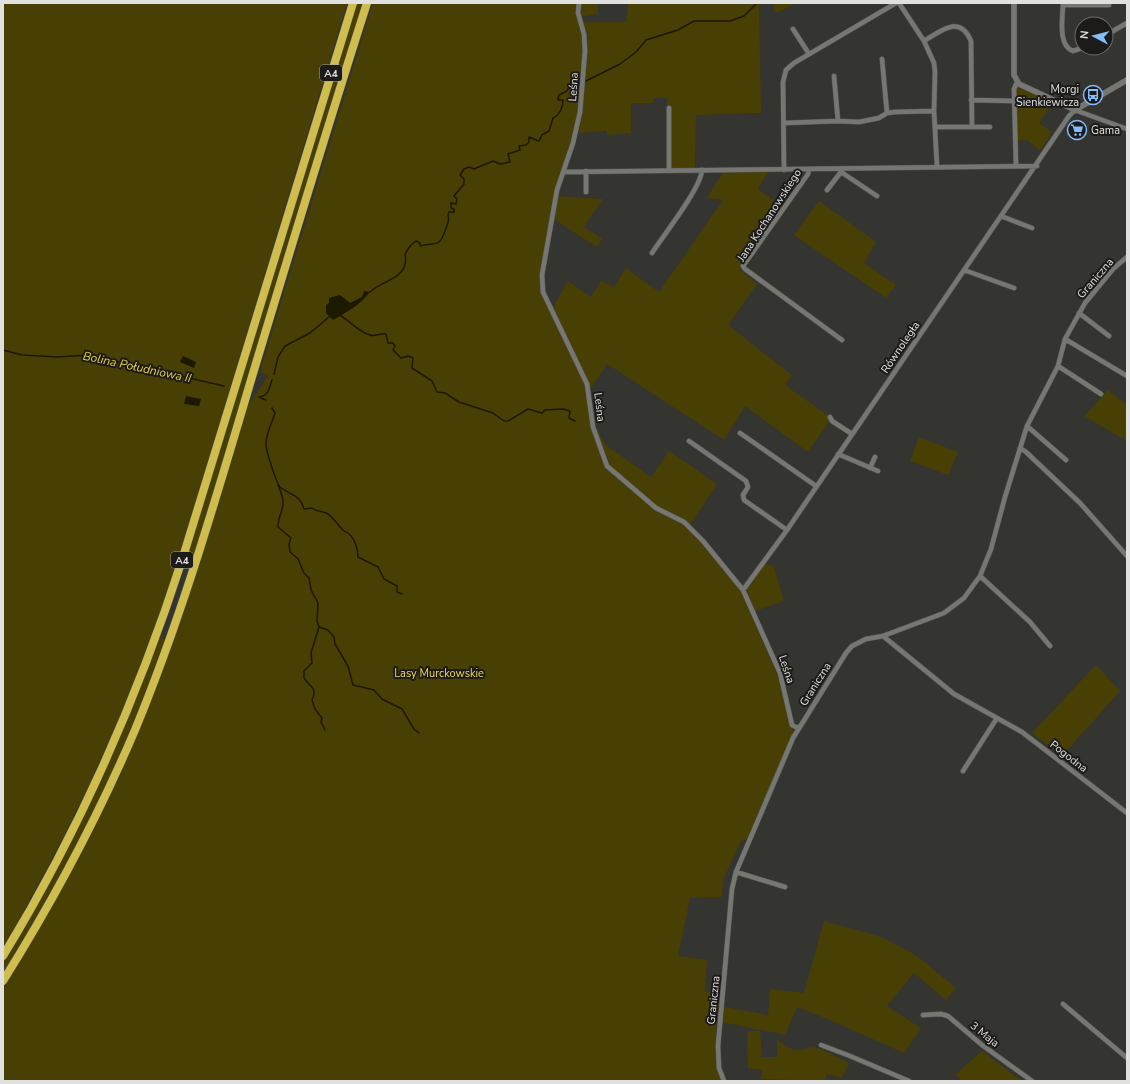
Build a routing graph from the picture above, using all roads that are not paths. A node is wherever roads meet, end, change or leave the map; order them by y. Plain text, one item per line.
1 (353, 3) edge
2 (367, 3) edge
3 (579, 3) edge
4 (896, 3) edge
5 (899, 3) edge
6 (1014, 3) edge
7 (1063, 4) edge
8 (1109, 5) dead end
9 (1127, 23) edge
10 (793, 29) dead end
11 (1114, 30) edge
12 (924, 41) junction
13 (1074, 51) edge
14 (809, 54) junction
15 (882, 59) dead end
16 (834, 76) dead end
17 (1127, 80) edge
18 (1016, 82) junction
19 (971, 100) junction
20 (1014, 101) junction
21 (669, 108) dead end
22 (934, 110) junction
23 (1075, 110) junction
24 (887, 113) junction
25 (838, 121) junction
26 (784, 123) junction
27 (936, 127) junction
28 (972, 127) junction
29 (990, 127) dead end
30 (1127, 129) edge
31 (1016, 166) junction
32 (1037, 166) junction
33 (936, 167) junction
34 (702, 170) junction
35 (784, 170) junction
36 (809, 170) junction
37 (841, 170) junction
38 (586, 171) junction
39 (669, 171) junction
40 (564, 172) junction
41 (827, 190) dead end
42 (586, 192) dead end
43 (877, 196) dead end
44 (1001, 216) junction
45 (1032, 228) dead end
46 (652, 253) dead end
47 (1127, 257) edge
48 (964, 270) junction
49 (1014, 288) dead end
50 (1079, 313) junction
51 (1109, 336) dead end
52 (1065, 339) junction
53 (842, 340) dead end
54 (1058, 366) junction
55 (1127, 376) edge
56 (1101, 394) dead end
57 (830, 417) dead end
58 (1028, 426) junction
59 (740, 432) dead end
60 (852, 434) junction
61 (689, 441) dead end
62 (1020, 448) junction
63 (838, 454) junction
64 (875, 457) dead end
65 (1066, 460) dead end
66 (870, 468) junction
67 (878, 471) dead end
68 (816, 486) junction
69 (787, 530) junction
70 (1127, 556) edge
71 (980, 576) junction
72 (744, 590) junction
73 (883, 636) junction
74 (1050, 646) dead end
75 (997, 718) junction
76 (798, 728) junction
77 (963, 771) dead end
78 (1127, 813) edge
79 (736, 872) junction
80 (785, 887) dead end
81 (3, 956) edge
82 (3, 981) edge
83 (1063, 1004) dead end
84 (923, 1015) dead end
85 (821, 1046) dead end
86 (1127, 1058) edge
87 (724, 1081) edge
88 (909, 1081) edge
89 (1032, 1081) edge

1 - 81 highway, A4
2 - 82 highway, A4
3 - 40 street, Leśna
4 - 14 street
5 - 12 street
6 - 18 street
7 - 8 street
7 - 13 street
9 - 11 street
10 - 14 street
12 - 19 street
12 - 22 street
14 - 26 street
15 - 24 street
16 - 25 street
17 - 23 street
18 - 20 street
18 - 23 street
19 - 20 street
19 - 28 street
20 - 31 street
21 - 39 street
22 - 24 street
22 - 27 street
23 - 30 street
23 - 32 street, Równoległa
24 - 25 street
25 - 26 street
26 - 35 street
27 - 28 street
27 - 33 street
28 - 29 street
31 - 32 street, Jana Kochanowskiego
31 - 33 street, Jana Kochanowskiego
32 - 44 street, Równoległa
33 - 37 street, Jana Kochanowskiego
34 - 35 street, Jana Kochanowskiego
34 - 39 street, Jana Kochanowskiego
34 - 46 street
35 - 36 street, Jana Kochanowskiego
36 - 37 street, Jana Kochanowskiego
36 - 53 street, Jana Kochanowskiego
37 - 41 street
37 - 43 street
38 - 39 street, Jana Kochanowskiego
38 - 40 street, Jana Kochanowskiego
38 - 42 street
40 - 72 street, Leśna
44 - 45 street
44 - 48 street, Równoległa
47 - 50 street, Graniczna
48 - 49 street
48 - 60 street, Równoległa
50 - 51 street, Graniczna
50 - 52 street, Graniczna
52 - 54 street, Graniczna
52 - 55 street
54 - 56 street
54 - 58 street, Graniczna
57 - 60 street
58 - 62 street, Graniczna
58 - 65 street
59 - 68 street
60 - 63 street, Równoległa
61 - 69 street
62 - 70 street
62 - 71 street, Graniczna
63 - 66 street
63 - 68 street, Równoległa
64 - 66 street
66 - 67 street
68 - 69 street, Równoległa
69 - 72 street, Równoległa
71 - 73 street, Graniczna
71 - 74 street
72 - 76 street, Leśna
73 - 75 street, Pogodna
73 - 76 street, Graniczna
75 - 77 street
75 - 78 street, Pogodna
76 - 79 street, Graniczna
79 - 80 street
79 - 87 street, Graniczna
83 - 86 street
84 - 89 street, 3 Maja
85 - 88 street

